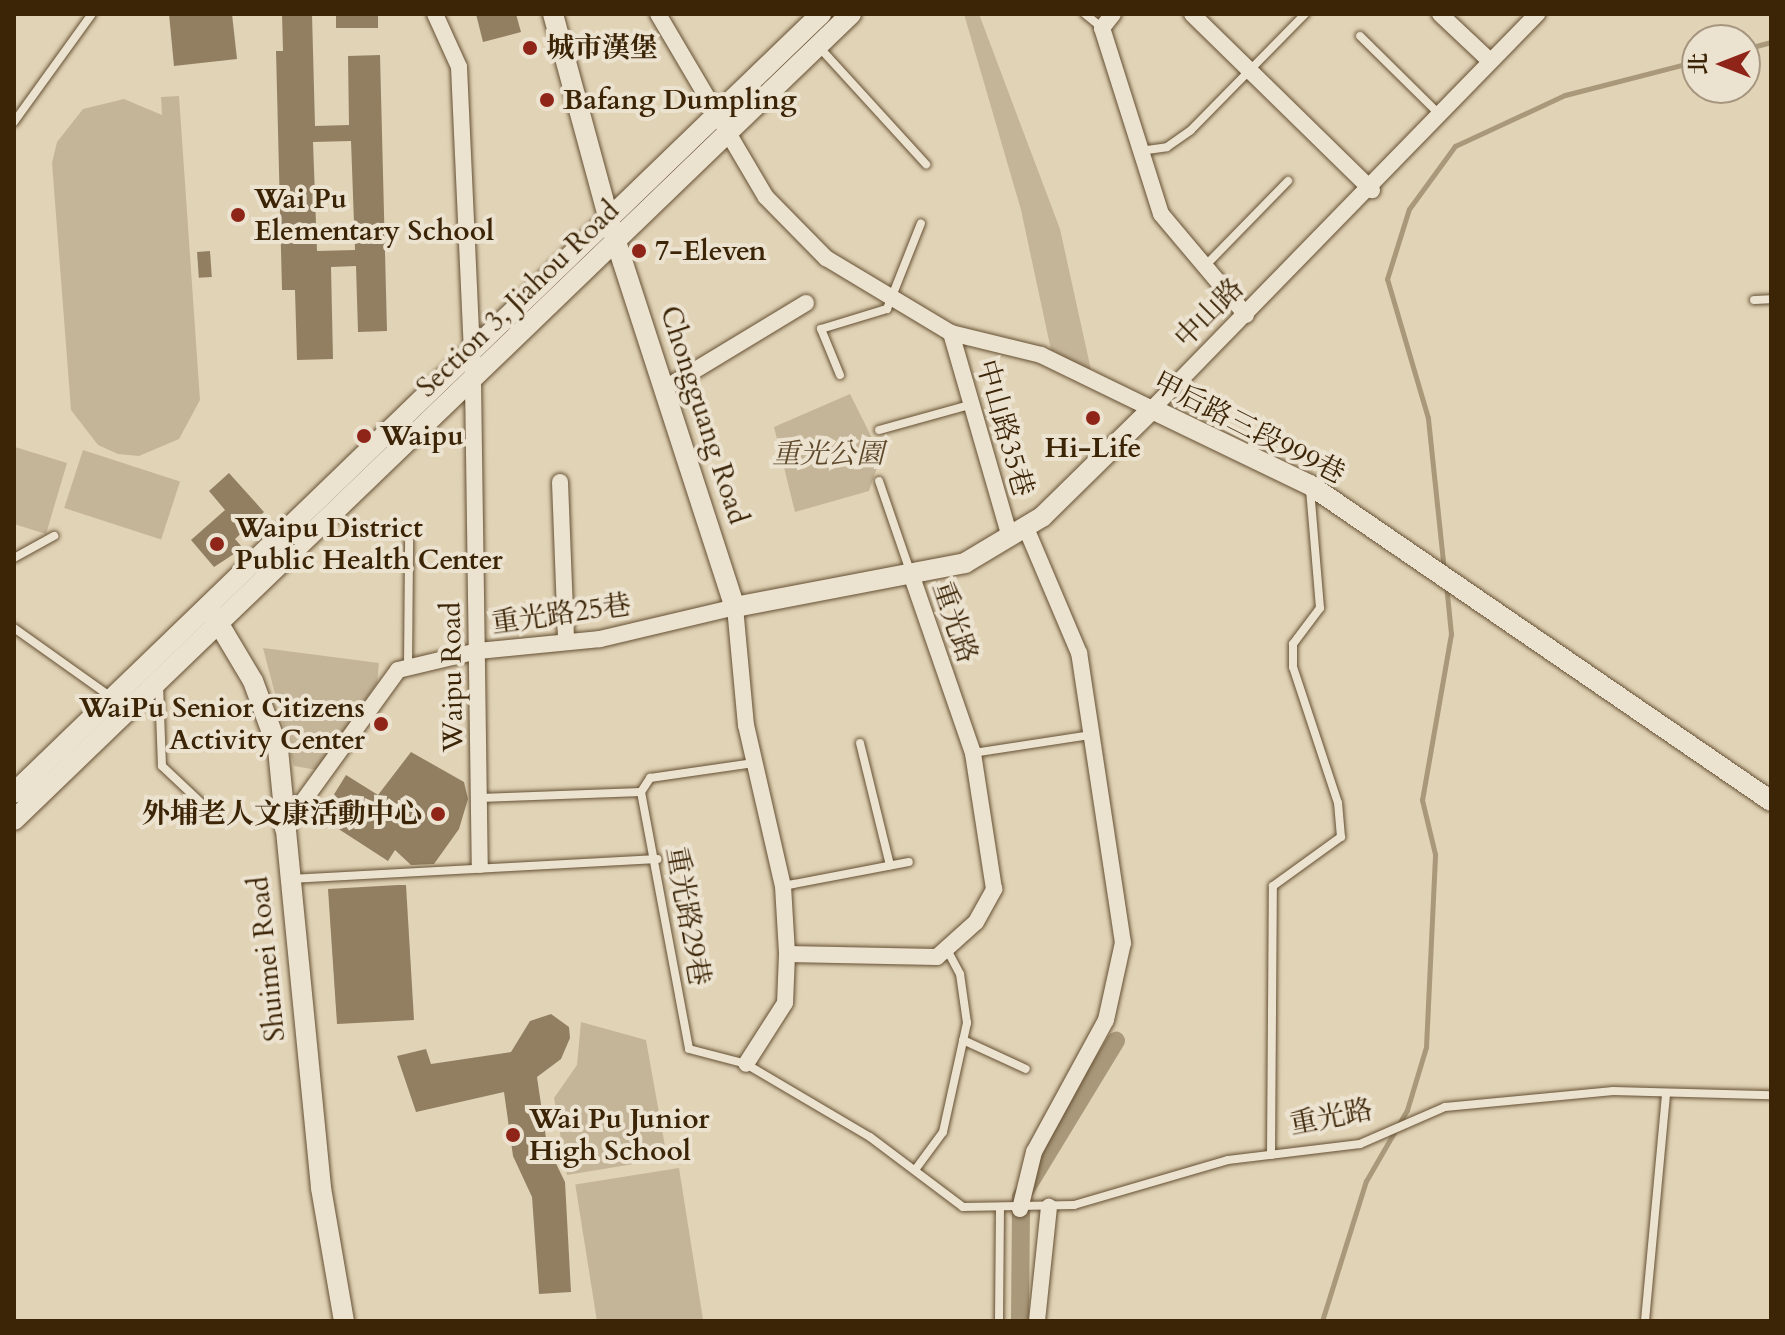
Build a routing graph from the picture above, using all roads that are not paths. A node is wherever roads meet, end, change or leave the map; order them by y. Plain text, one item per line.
1 (92, 14) edge
2 (435, 14) edge
3 (556, 14) edge
4 (658, 14) edge
5 (821, 14) edge
6 (851, 14) edge
7 (1085, 14) edge
8 (1113, 14) edge
9 (1192, 14) edge
10 (1305, 14) edge
11 (1440, 14) edge
12 (1537, 14) edge
13 (1102, 28) junction
14 (1360, 36) dead end
15 (810, 38) junction
16 (1489, 60) junction
17 (1251, 71) junction
18 (1440, 115) junction
19 (713, 116) junction
20 (14, 122) edge
21 (727, 135) junction
22 (1139, 151) junction
23 (926, 164) dead end
24 (1288, 181) dead end
25 (1372, 190) junction
26 (609, 220) junction
27 (921, 223) dead end
28 (621, 240) junction
29 (1205, 266) junction
30 (1771, 299) edge
31 (1754, 300) dead end
32 (892, 302) junction
33 (806, 303) dead end
34 (1246, 315) junction
35 (951, 333) junction
36 (471, 345) junction
37 (840, 375) dead end
38 (473, 381) junction
39 (664, 389) junction
40 (970, 405) junction
41 (1152, 409) junction
42 (879, 430) dead end
43 (879, 481) dead end
44 (560, 482) dead end
45 (1310, 485) junction
46 (1018, 533) junction
47 (54, 536) dead end
48 (409, 541) dead end
49 (14, 558) edge
50 (912, 577) junction
51 (205, 606) junction
52 (735, 607) junction
53 (220, 622) junction
54 (14, 628) edge
55 (566, 641) junction
56 (478, 651) junction
57 (408, 668) junction
58 (159, 680) junction
59 (112, 697) junction
60 (1096, 735) junction
61 (860, 743) dead end
62 (973, 753) junction
63 (754, 763) junction
64 (641, 792) junction
65 (14, 793) edge
66 (480, 798) junction
67 (1771, 801) edge
68 (213, 814) dead end
69 (14, 820) edge
70 (283, 829) junction
71 (657, 859) junction
72 (909, 862) dead end
73 (480, 865) junction
74 (890, 865) junction
75 (286, 880) junction
76 (783, 886) junction
77 (948, 951) junction
78 (787, 954) junction
79 (963, 1040) junction
80 (689, 1049) joint
81 (746, 1064) junction
82 (1026, 1069) dead end
83 (1666, 1093) junction
84 (1771, 1095) edge
85 (1271, 1155) junction
86 (915, 1170) junction
87 (1049, 1207) junction
88 (1000, 1208) junction
89 (1020, 1209) junction
90 (344, 1321) edge
91 (999, 1321) edge
92 (1037, 1321) edge
93 (1645, 1321) edge

1 - 20 lane
2 - 36 street, Waipu Road
3 - 26 street, Chongguang Road
4 - 19 street, 甲后路三段999巷
5 - 15 street, Section 3, Jiahou Road
6 - 15 street, Section 3, Jiahou Road
7 - 13 lane
8 - 13 street
9 - 17 street
10 - 17 lane
11 - 16 street
12 - 16 street, 中山路
13 - 22 street
14 - 18 lane
15 - 19 street, Section 3, Jiahou Road
15 - 21 street, Section 3, Jiahou Road
15 - 23 lane
16 - 18 street, 中山路
17 - 22 lane
17 - 25 street
18 - 25 street, 中山路
19 - 21 street, 甲后路三段999巷
19 - 26 street, Section 3, Jiahou Road
21 - 28 street, Section 3, Jiahou Road
21 - 32 street, 甲后路三段999巷
22 - 29 street
24 - 29 lane
25 - 34 street, 中山路
26 - 28 street, Chongguang Road
26 - 36 street, Section 3, Jiahou Road
27 - 32 lane
28 - 38 street, Section 3, Jiahou Road
28 - 39 street, Chongguang Road
29 - 34 street
30 - 31 lane
32 - 35 street, 甲后路三段999巷
32 - 37 lane
33 - 39 street
34 - 41 street, 中山路
35 - 40 street, 中山路35巷
35 - 41 street, 甲后路三段999巷
36 - 38 street, Waipu Road
36 - 51 street, Section 3, Jiahou Road
38 - 53 street, Section 3, Jiahou Road
38 - 56 street, Waipu Road
39 - 52 street, Chongguang Road
40 - 42 lane
40 - 46 street, 中山路35巷
41 - 45 street, 甲后路三段999巷
41 - 46 street, 中山路
43 - 50 lane
44 - 55 street
45 - 67 street, 甲后路三段999巷
45 - 85 lane
46 - 50 street, 中山路
46 - 60 street, 中山路35巷
47 - 49 lane
48 - 57 lane
50 - 52 street, 中山路
50 - 62 street, 重光路
51 - 53 street, Shuimei Road
51 - 59 street, Section 3, Jiahou Road
52 - 55 street, 重光路25巷
52 - 63 street
53 - 58 street, Section 3, Jiahou Road
53 - 70 street, Shuimei Road
54 - 59 lane
55 - 56 street, 重光路25巷
56 - 57 street, 重光路25巷
56 - 66 street, Waipu Road
57 - 70 street, 重光路25巷
58 - 68 lane
58 - 69 street, Section 3, Jiahou Road
59 - 65 street, Section 3, Jiahou Road
60 - 62 lane
60 - 89 street, 中山路35巷
61 - 74 lane
62 - 77 street, 重光路
63 - 64 lane
63 - 76 street
64 - 66 lane
64 - 71 lane, 重光路29巷
66 - 73 street, Waipu Road
70 - 75 street, Shuimei Road
71 - 73 lane
71 - 80 lane, 重光路29巷
72 - 74 lane
73 - 75 lane
74 - 76 lane
75 - 90 street, Shuimei Road
76 - 78 street
77 - 78 street
77 - 79 lane
78 - 81 street
79 - 82 lane
79 - 86 lane
80 - 81 lane, 重光路
81 - 86 lane, 重光路
83 - 84 lane, 重光路
83 - 85 lane, 重光路
83 - 93 lane
85 - 87 lane, 重光路
86 - 88 lane, 重光路
87 - 89 lane, 重光路
87 - 92 street
88 - 89 lane, 重光路
88 - 91 lane

